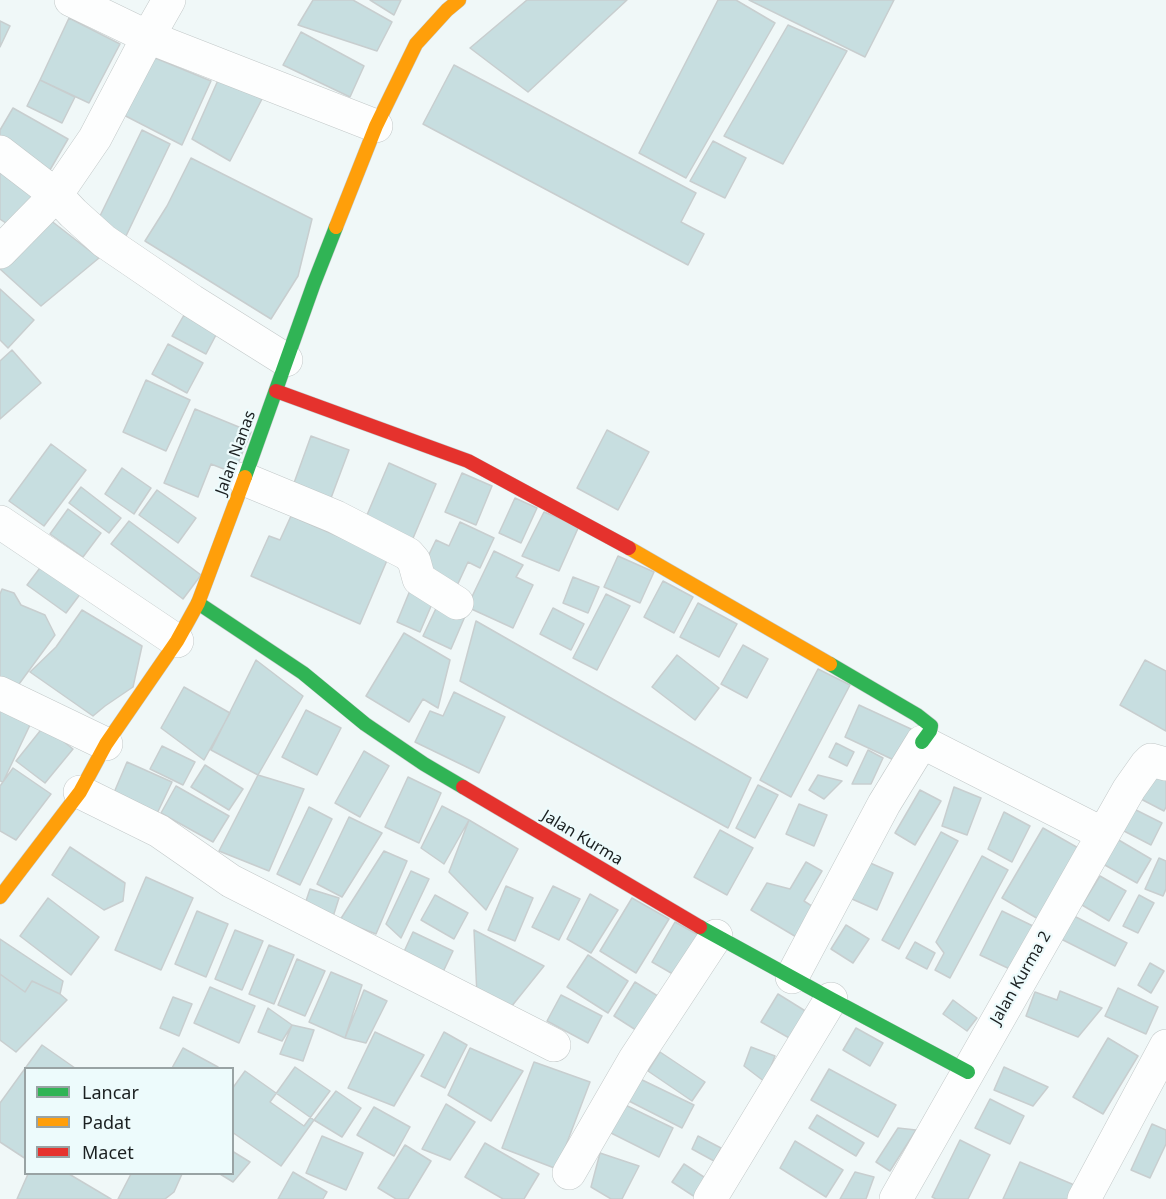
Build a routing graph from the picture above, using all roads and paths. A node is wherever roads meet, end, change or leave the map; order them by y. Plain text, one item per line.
1 (71, 0) edge
2 (169, 0) edge
3 (459, 0) edge
4 (148, 37) junction
5 (376, 126) junction
6 (0, 152) edge
7 (56, 195) junction
8 (0, 252) edge
9 (286, 360) junction
10 (276, 391) junction
11 (244, 480) junction
12 (0, 522) edge
13 (198, 603) junction
14 (456, 603) dead end
15 (177, 641) junction
16 (0, 693) edge
17 (922, 742) junction
18 (106, 744) junction
19 (1158, 762) edge
20 (80, 792) junction
21 (1103, 834) junction
22 (0, 897) edge
23 (716, 936) junction
24 (792, 977) junction
25 (831, 999) junction
26 (554, 1045) dead end
27 (1166, 1046) edge
28 (968, 1072) junction
29 (569, 1173) dead end
30 (710, 1199) edge
31 (896, 1199) edge
32 (1084, 1199) edge

1 - 4 street
2 - 4 street
3 - 5 street, Jalan Nanas
4 - 5 street
4 - 7 street
5 - 9 street, Jalan Nanas
6 - 7 street
7 - 8 street
7 - 9 street
9 - 10 street, Jalan Nanas
10 - 11 street, Jalan Nanas
10 - 17 street
11 - 13 street, Jalan Nanas
11 - 14 street
12 - 15 street
13 - 15 street, Jalan Nanas
13 - 23 street, Jalan Kurma
15 - 18 street, Jalan Nanas
16 - 18 street
17 - 21 street
17 - 24 street
18 - 20 street, Jalan Nanas
19 - 21 street, Jalan Kurma 2
20 - 22 street, Jalan Nanas
20 - 26 street
21 - 28 street, Jalan Kurma 2
23 - 24 street, Jalan Kurma
23 - 29 street
24 - 25 street, Jalan Kurma
25 - 28 street, Jalan Kurma
25 - 30 street
27 - 32 street
28 - 31 street, Jalan Kurma 2

